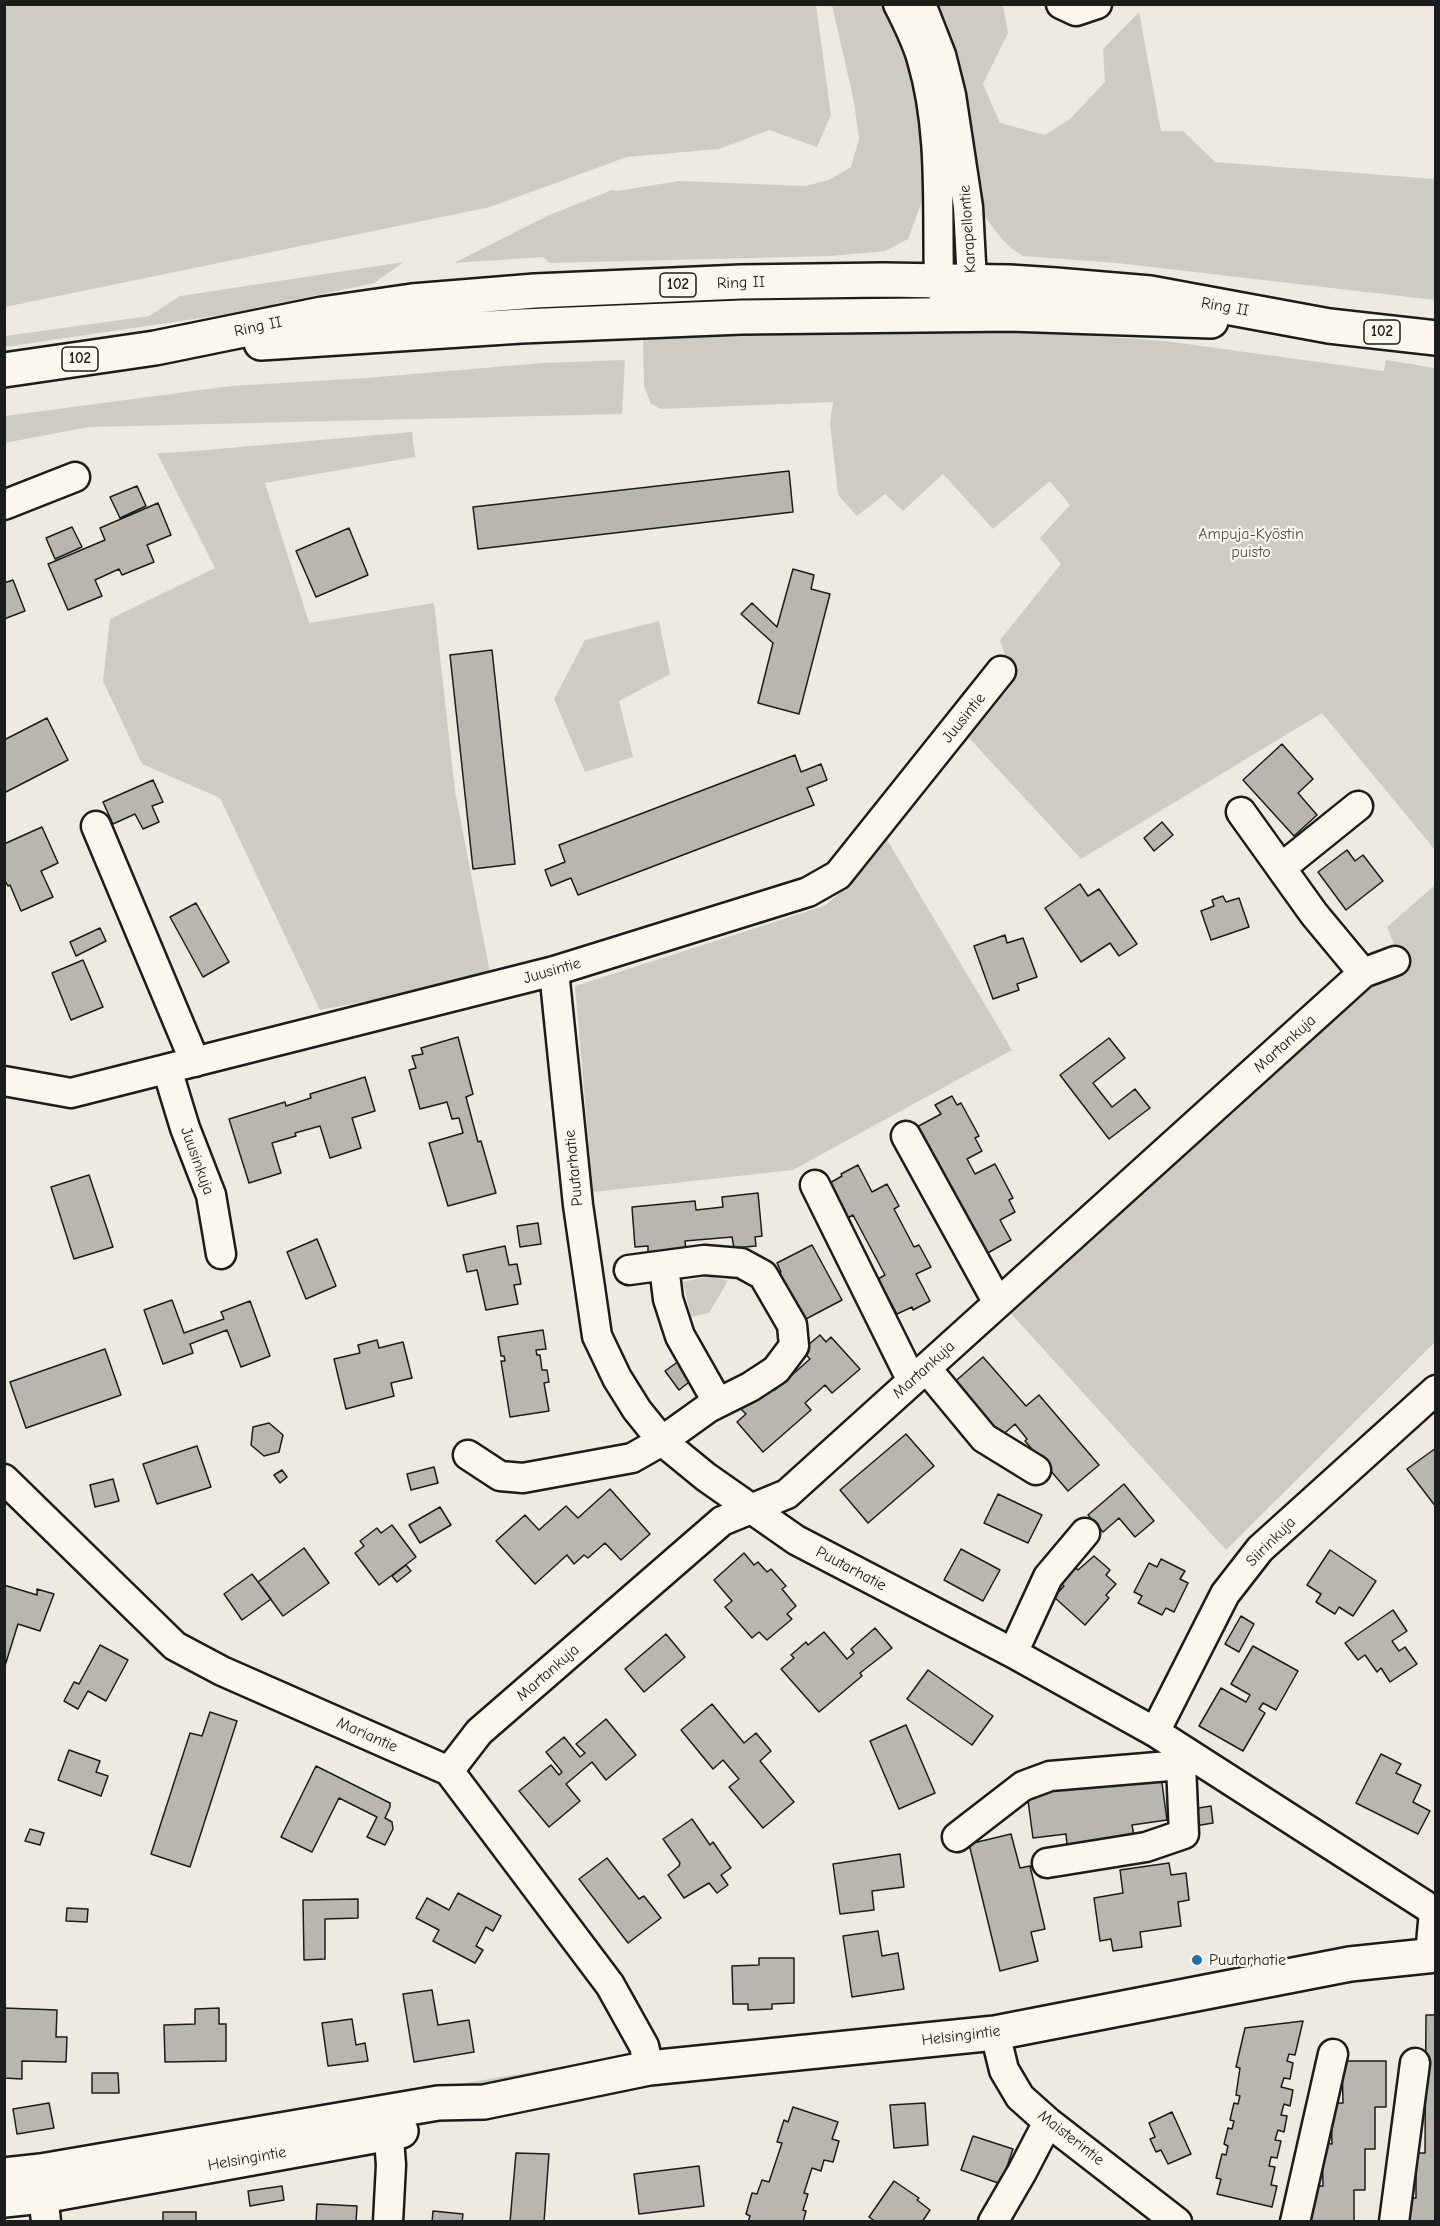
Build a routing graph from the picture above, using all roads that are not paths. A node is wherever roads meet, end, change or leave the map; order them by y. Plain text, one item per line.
1 (898, 4) edge
2 (921, 4) edge
3 (1061, 4) edge
4 (1097, 4) edge
5 (939, 281) junction
6 (972, 281) junction
7 (951, 315) junction
8 (1329, 326) junction
9 (1436, 338) edge
10 (154, 348) junction
11 (4, 370) edge
12 (75, 477) dead end
13 (4, 506) edge
14 (1001, 671) dead end
15 (1358, 806) dead end
16 (1241, 812) dead end
17 (96, 826) dead end
18 (1281, 868) junction
19 (1395, 961) dead end
20 (554, 971) junction
21 (1363, 974) junction
22 (195, 1062) junction
23 (167, 1069) junction
24 (4, 1081) edge
25 (906, 1136) dead end
26 (815, 1185) dead end
27 (221, 1254) dead end
28 (664, 1266) junction
29 (629, 1270) dead end
30 (998, 1303) junction
31 (919, 1375) junction
32 (1436, 1390) edge
33 (718, 1403) junction
34 (662, 1441) junction
35 (468, 1455) dead end
36 (1036, 1470) dead end
37 (4, 1479) edge
38 (752, 1510) junction
39 (1085, 1533) dead end
40 (1013, 1653) junction
41 (1155, 1732) junction
42 (1187, 1761) junction
43 (449, 1771) junction
44 (957, 1837) dead end
45 (1047, 1863) dead end
46 (1435, 1911) edge
47 (1433, 1955) edge
48 (994, 2033) junction
49 (1333, 2054) dead end
50 (1415, 2063) dead end
51 (649, 2068) junction
52 (388, 2122) junction
53 (1048, 2122) junction
54 (4, 2175) edge
55 (44, 2196) edge
56 (4, 2200) edge
57 (388, 2222) edge
58 (993, 2222) edge
59 (1177, 2222) edge
60 (1295, 2222) edge
61 (1394, 2222) edge

1 - 5 street, Karapellontie
2 - 6 street, Karapellontie
3 - 4 street
5 - 6 main road, Ring II / 102
5 - 7 street, Karapellontie
5 - 10 main road, Ring II / 102
6 - 7 street, Karapellontie
6 - 8 main road, Ring II / 102
7 - 8 main road, Ring II / 102
7 - 10 main road, Ring II / 102
8 - 9 main road, Ring II / 102
10 - 11 main road, Ring II / 102
12 - 13 street
14 - 20 street, Juusintie
15 - 18 street
16 - 18 street
17 - 22 street
18 - 21 street
19 - 21 street, Martankuja
20 - 22 street, Juusintie
20 - 34 street, Puutarhatie
21 - 30 street, Martankuja
22 - 23 street, Juusintie
23 - 24 street, Juusintie
23 - 27 street, Juusinkuja
25 - 30 street
26 - 31 street
28 - 29 street
28 - 33 street
28 - 33 street
30 - 31 street, Martankuja
31 - 36 street
31 - 38 street, Martankuja
32 - 41 street, Siirinkuja
33 - 34 street
34 - 35 street
34 - 38 street, Puutarhatie
37 - 43 street, Mariantie
38 - 40 street, Puutarhatie
38 - 43 street, Martankuja
39 - 40 street
40 - 41 street, Puutarhatie
41 - 42 street, Puutarhatie
42 - 44 street
42 - 45 street
42 - 46 street, Puutarhatie
43 - 51 street, Mariantie
46 - 47 street, Puutarhatie
47 - 48 main road, Helsingintie
48 - 51 main road, Helsingintie
48 - 53 street, Maisterintie
49 - 60 street
50 - 61 street
51 - 52 main road, Helsingintie
52 - 55 main road, Helsingintie
52 - 57 street
53 - 58 street
53 - 59 street, Maisterintie
54 - 55 main road, Helsingintie
55 - 56 main road, Helsingintie

